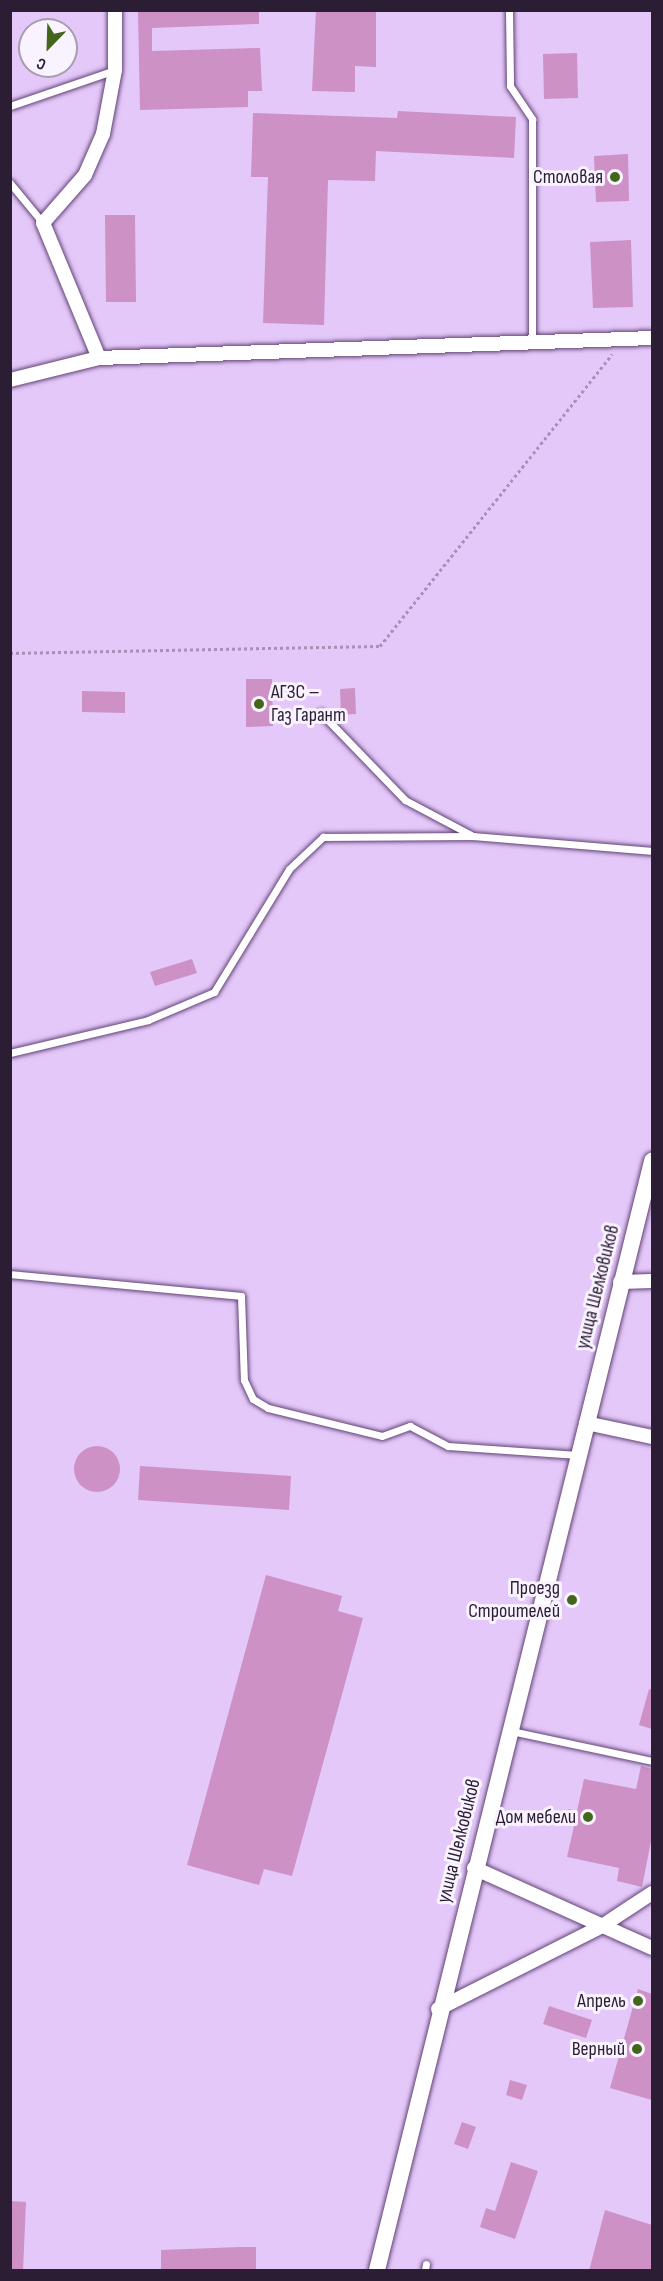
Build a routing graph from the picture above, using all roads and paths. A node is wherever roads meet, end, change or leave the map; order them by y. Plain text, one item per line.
1 (115, 10) edge
2 (509, 10) edge
3 (115, 70) junction
4 (10, 106) edge
5 (10, 183) edge
6 (43, 223) junction
7 (652, 338) edge
8 (624, 339) junction
9 (532, 341) junction
10 (99, 358) junction
11 (10, 380) edge
12 (10, 653) edge
13 (321, 713) dead end
14 (473, 836) junction
15 (652, 851) edge
16 (10, 1053) edge
17 (652, 1161) edge
18 (10, 1274) edge
19 (652, 1281) edge
20 (620, 1282) junction
21 (586, 1423) junction
22 (652, 1437) edge
23 (578, 1455) junction
24 (509, 1730) junction
25 (652, 1761) edge
26 (474, 1868) junction
27 (652, 1893) edge
28 (602, 1926) junction
29 (652, 1948) edge
30 (438, 2009) junction
31 (377, 2271) edge

1 - 3 street
2 - 9 lane
3 - 4 lane
3 - 6 street
5 - 6 lane
6 - 10 street
7 - 8 street
8 - 9 street
8 - 12 path
9 - 10 street
10 - 11 street
13 - 14 lane
14 - 15 lane
14 - 16 lane
17 - 20 street, улица Шелковиков
18 - 23 lane
19 - 20 street
20 - 21 street, улица Шелковиков
21 - 22 street
21 - 23 street, улица Шелковиков
23 - 24 street, улица Шелковиков
24 - 25 lane
24 - 26 street, улица Шелковиков
26 - 28 street
26 - 30 street, улица Шелковиков
27 - 28 street
28 - 29 street
28 - 30 street
30 - 31 street, улица Шелковиков

